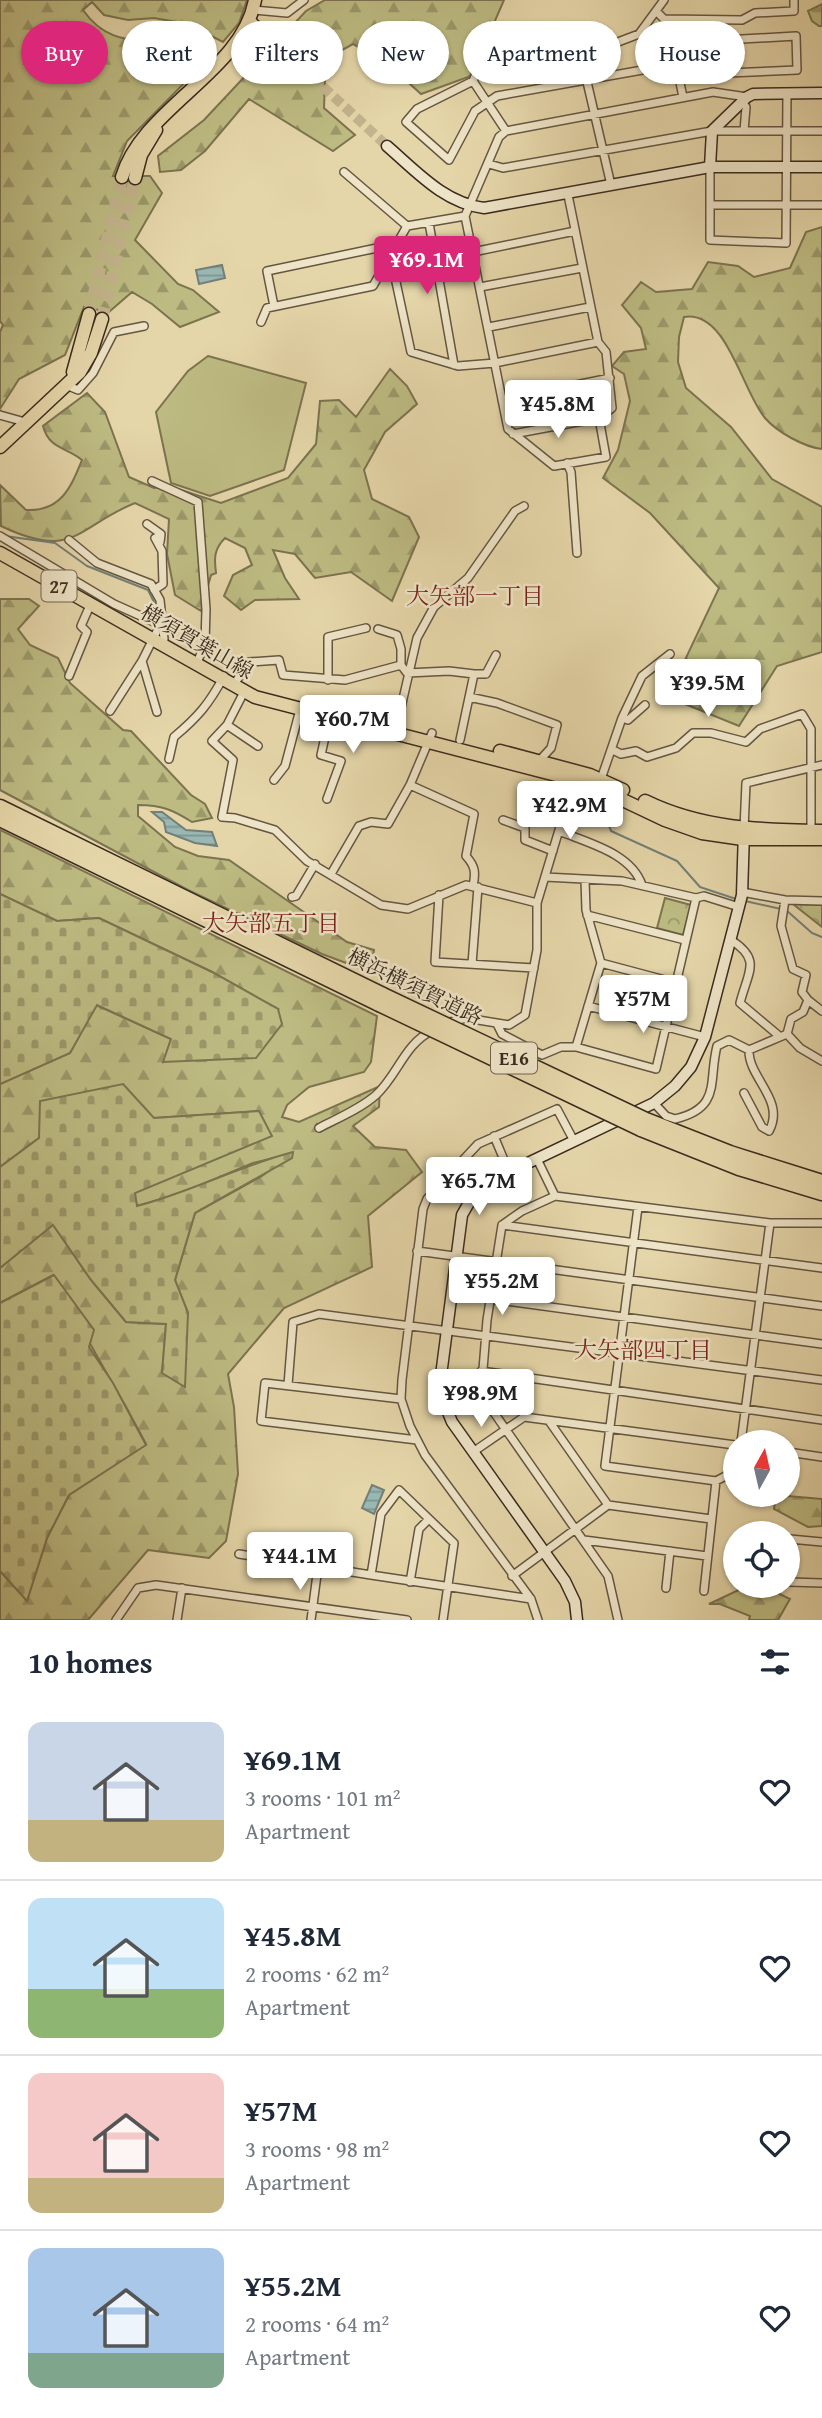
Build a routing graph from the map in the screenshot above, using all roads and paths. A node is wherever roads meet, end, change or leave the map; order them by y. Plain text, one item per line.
1 (304, 0) edge
2 (664, 0) edge
3 (794, 0) edge
4 (253, 10) edge
5 (656, 11) junction
6 (745, 38) edge
7 (621, 41) edge
8 (745, 72) edge
9 (467, 84) edge
10 (475, 84) edge
11 (564, 84) edge
12 (587, 84) edge
13 (681, 84) edge
14 (787, 93) junction
15 (822, 93) edge
16 (683, 97) junction
17 (744, 99) junction
18 (486, 102) junction
19 (595, 114) junction
20 (506, 131) junction
21 (712, 131) junction
22 (744, 131) junction
23 (787, 131) junction
24 (822, 131) edge
25 (387, 146) tunnel mouth
26 (604, 150) junction
27 (489, 164) junction
28 (710, 167) junction
29 (786, 167) junction
30 (822, 167) edge
31 (344, 172) dead end
32 (128, 178) tunnel mouth
33 (611, 185) junction
34 (568, 195) junction
35 (710, 205) junction
36 (786, 205) junction
37 (822, 205) edge
38 (467, 211) junction
39 (429, 222) junction
40 (407, 226) junction
41 (575, 231) junction
42 (377, 248) dead end
43 (473, 252) junction
44 (390, 254) junction
45 (582, 268) junction
46 (480, 287) junction
47 (274, 306) junction
48 (590, 307) junction
49 (89, 314) tunnel mouth
50 (102, 319) tunnel mouth
51 (261, 322) dead end
52 (144, 326) dead end
53 (489, 327) junction
54 (597, 342) junction
55 (495, 363) junction
56 (454, 365) junction
57 (610, 378) junction
58 (66, 385) junction
59 (502, 400) junction
60 (0, 415) edge
61 (599, 418) junction
62 (25, 422) junction
63 (513, 434) junction
64 (0, 447) edge
65 (567, 463) junction
66 (152, 481) dead end
67 (523, 506) dead end
68 (146, 524) dead end
69 (0, 536) edge
70 (69, 540) dead end
71 (0, 545) edge
72 (577, 552) dead end
73 (0, 553) edge
74 (0, 563) edge
75 (155, 590) junction
76 (88, 610) junction
77 (366, 628) dead end
78 (379, 629) dead end
79 (159, 635) junction
80 (670, 654) dead end
81 (496, 655) dead end
82 (199, 659) junction
83 (142, 662) junction
84 (401, 664) junction
85 (407, 673) junction
86 (474, 674) junction
87 (69, 676) dead end
88 (223, 677) junction
89 (328, 680) junction
90 (243, 686) junction
91 (469, 697) junction
92 (645, 705) dead end
93 (301, 707) junction
94 (110, 711) dead end
95 (157, 712) dead end
96 (330, 713) junction
97 (622, 718) junction
98 (227, 725) junction
99 (397, 725) junction
100 (431, 737) junction
101 (460, 740) junction
102 (258, 746) dead end
103 (613, 750) junction
104 (169, 759) dead end
105 (539, 761) junction
106 (811, 765) junction
107 (822, 765) edge
108 (576, 775) junction
109 (601, 779) junction
110 (274, 780) dead end
111 (410, 785) junction
112 (327, 799) dead end
113 (0, 802) edge
114 (0, 807) edge
115 (0, 819) edge
116 (503, 820) dead end
117 (559, 831) junction
118 (816, 831) edge
119 (744, 834) junction
120 (822, 839) edge
121 (68, 841) junction
122 (553, 851) junction
123 (316, 864) junction
124 (331, 874) junction
125 (545, 877) junction
126 (585, 880) junction
127 (642, 885) junction
128 (475, 887) junction
129 (439, 895) junction
130 (292, 897) dead end
131 (696, 898) junction
132 (741, 899) junction
133 (822, 901) edge
134 (537, 904) junction
135 (783, 906) junction
136 (587, 915) junction
137 (685, 940) junction
138 (731, 940) junction
139 (601, 963) junction
140 (472, 964) junction
141 (534, 968) junction
142 (676, 983) junction
143 (381, 999) junction
144 (808, 1000) junction
145 (588, 1006) junction
146 (822, 1012) edge
147 (497, 1024) junction
148 (666, 1026) junction
149 (787, 1034) junction
150 (778, 1035) junction
151 (705, 1037) junction
152 (576, 1047) junction
153 (749, 1050) junction
154 (822, 1061) edge
155 (744, 1093) dead end
156 (654, 1103) junction
157 (644, 1125) junction
158 (319, 1128) dead end
159 (494, 1136) junction
160 (574, 1141) junction
161 (680, 1146) junction
162 (537, 1158) junction
163 (509, 1172) junction
164 (822, 1180) edge
165 (822, 1193) edge
166 (555, 1196) junction
167 (822, 1199) edge
168 (638, 1206) junction
169 (770, 1223) junction
170 (822, 1223) edge
171 (502, 1225) junction
172 (634, 1243) junction
173 (417, 1251) junction
174 (456, 1256) junction
175 (765, 1260) junction
176 (496, 1262) junction
177 (822, 1268) edge
178 (629, 1280) junction
179 (760, 1297) junction
180 (491, 1298) junction
181 (822, 1306) edge
182 (624, 1317) junction
183 (409, 1326) junction
184 (446, 1331) junction
185 (755, 1335) junction
186 (485, 1336) junction
187 (822, 1344) edge
188 (620, 1354) junction
189 (481, 1371) junction
190 (750, 1371) junction
191 (822, 1380) edge
192 (288, 1385) junction
193 (615, 1391) junction
194 (401, 1399) junction
195 (746, 1409) junction
196 (549, 1420) junction
197 (822, 1420) edge
198 (506, 1428) junction
199 (610, 1430) junction
200 (743, 1430) edge
201 (417, 1440) junction
202 (723, 1444) edge
203 (473, 1452) junction
204 (800, 1454) edge
205 (822, 1457) edge
206 (723, 1477) edge
207 (716, 1481) junction
208 (608, 1505) junction
209 (429, 1519) junction
210 (712, 1519) junction
211 (576, 1528) junction
212 (584, 1540) junction
213 (822, 1542) edge
214 (542, 1551) junction
215 (670, 1551) junction
216 (239, 1554) dead end
217 (708, 1556) junction
218 (318, 1567) junction
219 (371, 1575) junction
220 (512, 1576) junction
221 (410, 1582) junction
222 (822, 1583) edge
223 (182, 1588) junction
224 (447, 1588) junction
225 (666, 1588) dead end
226 (704, 1591) dead end
227 (531, 1599) junction
228 (312, 1607) junction
229 (120, 1620) edge
230 (177, 1620) edge
231 (311, 1620) edge
232 (407, 1620) edge
233 (443, 1620) edge
234 (538, 1620) edge
235 (577, 1620) edge
236 (618, 1620) edge

1 - 4 street
2 - 5 street
3 - 5 street
4 - 32 main road
5 - 7 street
6 - 8 street
9 - 18 street
10 - 18 street
11 - 18 street
12 - 19 street
13 - 16 street
14 - 15 street
14 - 17 street
14 - 23 street
16 - 17 street
16 - 19 street
17 - 21 street
17 - 22 street
18 - 20 street
19 - 20 street
19 - 26 street
20 - 27 street
21 - 22 street
21 - 26 street
21 - 28 street
22 - 23 street
23 - 24 street
23 - 29 street
25 - 38 street
26 - 27 street
26 - 33 street
27 - 38 street
28 - 29 street
28 - 33 street
28 - 35 street
29 - 30 street
29 - 36 street
31 - 40 street
33 - 34 street
34 - 38 street
34 - 41 street
35 - 36 street
35 - 36 street
36 - 37 street
38 - 39 street
38 - 43 street
39 - 40 street
39 - 56 street
40 - 44 street
41 - 43 street
41 - 45 street
42 - 47 street
43 - 46 street
44 - 47 street
44 - 56 street
45 - 46 street
45 - 48 street
46 - 53 street
47 - 51 street
48 - 53 street
48 - 54 street
49 - 58 main road
50 - 58 main road
52 - 58 street
53 - 55 street
54 - 55 street
54 - 57 street
55 - 56 street
55 - 59 street
57 - 59 street
57 - 61 street
58 - 62 main road
59 - 63 street
60 - 62 street
61 - 63 street
61 - 65 street
62 - 64 main road
63 - 65 street
65 - 72 street
66 - 82 street
67 - 85 street
68 - 75 street
69 - 79 street
70 - 75 street
71 - 79 main road
73 - 79 main road, 横須賀葉山線 / 27
74 - 76 main road
75 - 79 street
76 - 79 main road
76 - 87 street
77 - 89 street
78 - 84 street
79 - 82 main road, 横須賀葉山線 / 27
79 - 83 street
79 - 88 main road, 横須賀葉山線 / 27
80 - 97 street
81 - 86 street
82 - 88 main road, 横須賀葉山線 / 27
83 - 94 street
83 - 95 street
84 - 85 street
84 - 89 street
85 - 86 street
85 - 99 street
86 - 91 street
88 - 90 main road, 横須賀葉山線 / 27
88 - 104 street
89 - 90 street
90 - 93 main road, 横須賀葉山線 / 27
90 - 98 street
91 - 101 street
91 - 105 street
92 - 97 street
93 - 96 main road, 横須賀葉山線 / 27
93 - 110 street
96 - 99 main road, 横須賀葉山線 / 27
96 - 100 main road, 横須賀葉山線 / 27
96 - 112 street
97 - 103 street
98 - 102 street
98 - 123 street
99 - 100 main road, 横須賀葉山線 / 27
100 - 101 main road, 横須賀葉山線 / 27
100 - 108 main road, 横須賀葉山線 / 27
100 - 111 street
101 - 105 main road, 横須賀葉山線 / 27
103 - 106 street
103 - 109 street
105 - 108 main road, 横須賀葉山線 / 27
106 - 107 street
106 - 118 street
106 - 119 street
108 - 109 main road, 横須賀葉山線 / 27
108 - 117 street
108 - 119 main road, 横須賀葉山線 / 27
109 - 119 main road, 横須賀葉山線 / 27
111 - 124 street
111 - 128 street
113 - 121 highway
114 - 121 highway, 横浜横須賀道路 / E16
115 - 143 highway, 横浜横須賀道路 / E16
116 - 122 street
117 - 122 street
117 - 127 street
118 - 119 main road, 横須賀葉山線 / 27
119 - 120 main road, 横須賀葉山線 / 27
119 - 132 street
121 - 143 highway, 横浜横須賀道路 / E16
122 - 125 street
123 - 124 street
123 - 130 street
124 - 129 street
125 - 126 street
125 - 134 street
126 - 127 street
126 - 136 street
127 - 131 street
128 - 129 street
128 - 134 street
128 - 140 street
129 - 140 street
131 - 132 street
131 - 137 street
132 - 135 street
132 - 138 street
133 - 135 street
134 - 141 street
135 - 144 street
136 - 137 street
136 - 139 street
137 - 142 street
138 - 150 street
138 - 151 street
139 - 142 street
139 - 145 street
140 - 141 street
141 - 147 street
142 - 148 street
143 - 157 highway, 横浜横須賀道路 / E16, bridge
144 - 146 street
144 - 149 street
145 - 148 street
145 - 152 street
147 - 152 street
147 - 158 street
148 - 151 street
148 - 152 street
149 - 150 street
149 - 154 street
150 - 153 street
151 - 156 street
153 - 155 street
153 - 156 street
156 - 160 street
157 - 161 highway, 横浜横須賀道路 / E16
157 - 164 highway, 横浜横須賀道路 / E16
159 - 160 street
159 - 163 street
159 - 173 street
160 - 162 street
161 - 165 highway, 横浜横須賀道路 / E16
161 - 167 highway
162 - 163 street
162 - 166 street
163 - 174 street
166 - 168 street
166 - 171 street
168 - 169 street
168 - 172 street
169 - 170 street
169 - 175 street
171 - 172 street
171 - 176 street
172 - 175 street
172 - 178 street
173 - 174 street
173 - 183 street
174 - 176 street
174 - 184 street
175 - 177 street
175 - 179 street
176 - 178 street
176 - 180 street
178 - 179 street
178 - 182 street
179 - 181 street
179 - 185 street
180 - 182 street
180 - 186 street
182 - 185 street
182 - 188 street
183 - 184 street
183 - 192 street
183 - 194 street
184 - 186 street
184 - 203 street
185 - 187 street
185 - 190 street
186 - 188 street
186 - 189 street
188 - 190 street
188 - 193 street
189 - 193 street
189 - 198 street
190 - 191 street
190 - 195 street
192 - 194 street
192 - 201 street
193 - 195 street
193 - 199 street
194 - 201 street
195 - 197 street
195 - 200 street
196 - 198 street
196 - 199 street
196 - 208 street
198 - 203 street
198 - 211 street
199 - 202 street
199 - 207 street
201 - 220 street
203 - 214 street
204 - 205 street
206 - 207 street
207 - 210 street
208 - 210 street
208 - 211 street
209 - 219 street
209 - 221 street
209 - 224 street
210 - 217 street
211 - 212 street
211 - 214 street
212 - 215 street
212 - 236 street
213 - 222 street
214 - 220 street
214 - 235 street
215 - 217 street
215 - 225 street
216 - 218 street
217 - 226 street
218 - 219 street
218 - 228 street
219 - 221 street
220 - 227 street
221 - 224 street
223 - 228 street
223 - 229 street
223 - 230 street
224 - 227 street
224 - 233 street
227 - 234 street
228 - 231 street
228 - 232 street

